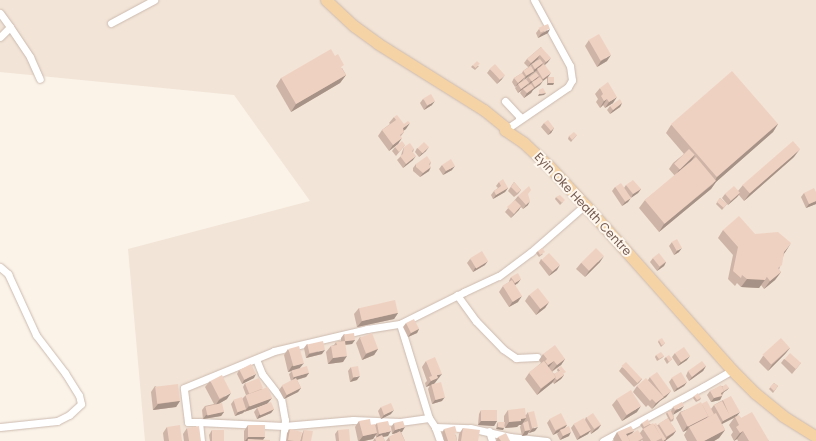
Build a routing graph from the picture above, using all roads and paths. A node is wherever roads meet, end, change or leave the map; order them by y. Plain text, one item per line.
1 (154, 0) edge
2 (326, 0) edge
3 (534, 0) edge
4 (0, 13) edge
5 (111, 23) dead end
6 (10, 27) junction
7 (0, 37) edge
8 (40, 80) dead end
9 (505, 101) dead end
10 (519, 119) junction
11 (505, 130) junction
12 (585, 205) junction
13 (0, 267) edge
14 (457, 295) junction
15 (400, 324) junction
16 (537, 357) dead end
17 (256, 359) junction
18 (732, 370) junction
19 (429, 418) junction
20 (199, 422) junction
21 (284, 426) junction
22 (0, 427) edge
23 (435, 427) junction
24 (489, 431) junction
25 (816, 436) edge
26 (608, 440) edge
27 (201, 441) edge
28 (283, 441) edge
29 (440, 441) edge
30 (492, 441) edge
31 (548, 441) edge

1 - 5 street
2 - 11 main road, Eyin Oke Health Centre
3 - 10 street
4 - 6 street
6 - 7 street
6 - 8 street
9 - 10 street
10 - 11 street
11 - 12 main road, Eyin Oke Health Centre
12 - 14 street
12 - 18 main road, Eyin Oke Health Centre
13 - 22 street
14 - 15 street
14 - 16 street
15 - 17 street
15 - 19 street
17 - 20 street
17 - 21 street
18 - 25 main road, Eyin Oke Health Centre
18 - 26 street
19 - 21 street
19 - 23 street
20 - 21 street
20 - 27 street
21 - 28 street
23 - 24 street
23 - 29 street
24 - 30 street
24 - 31 street

